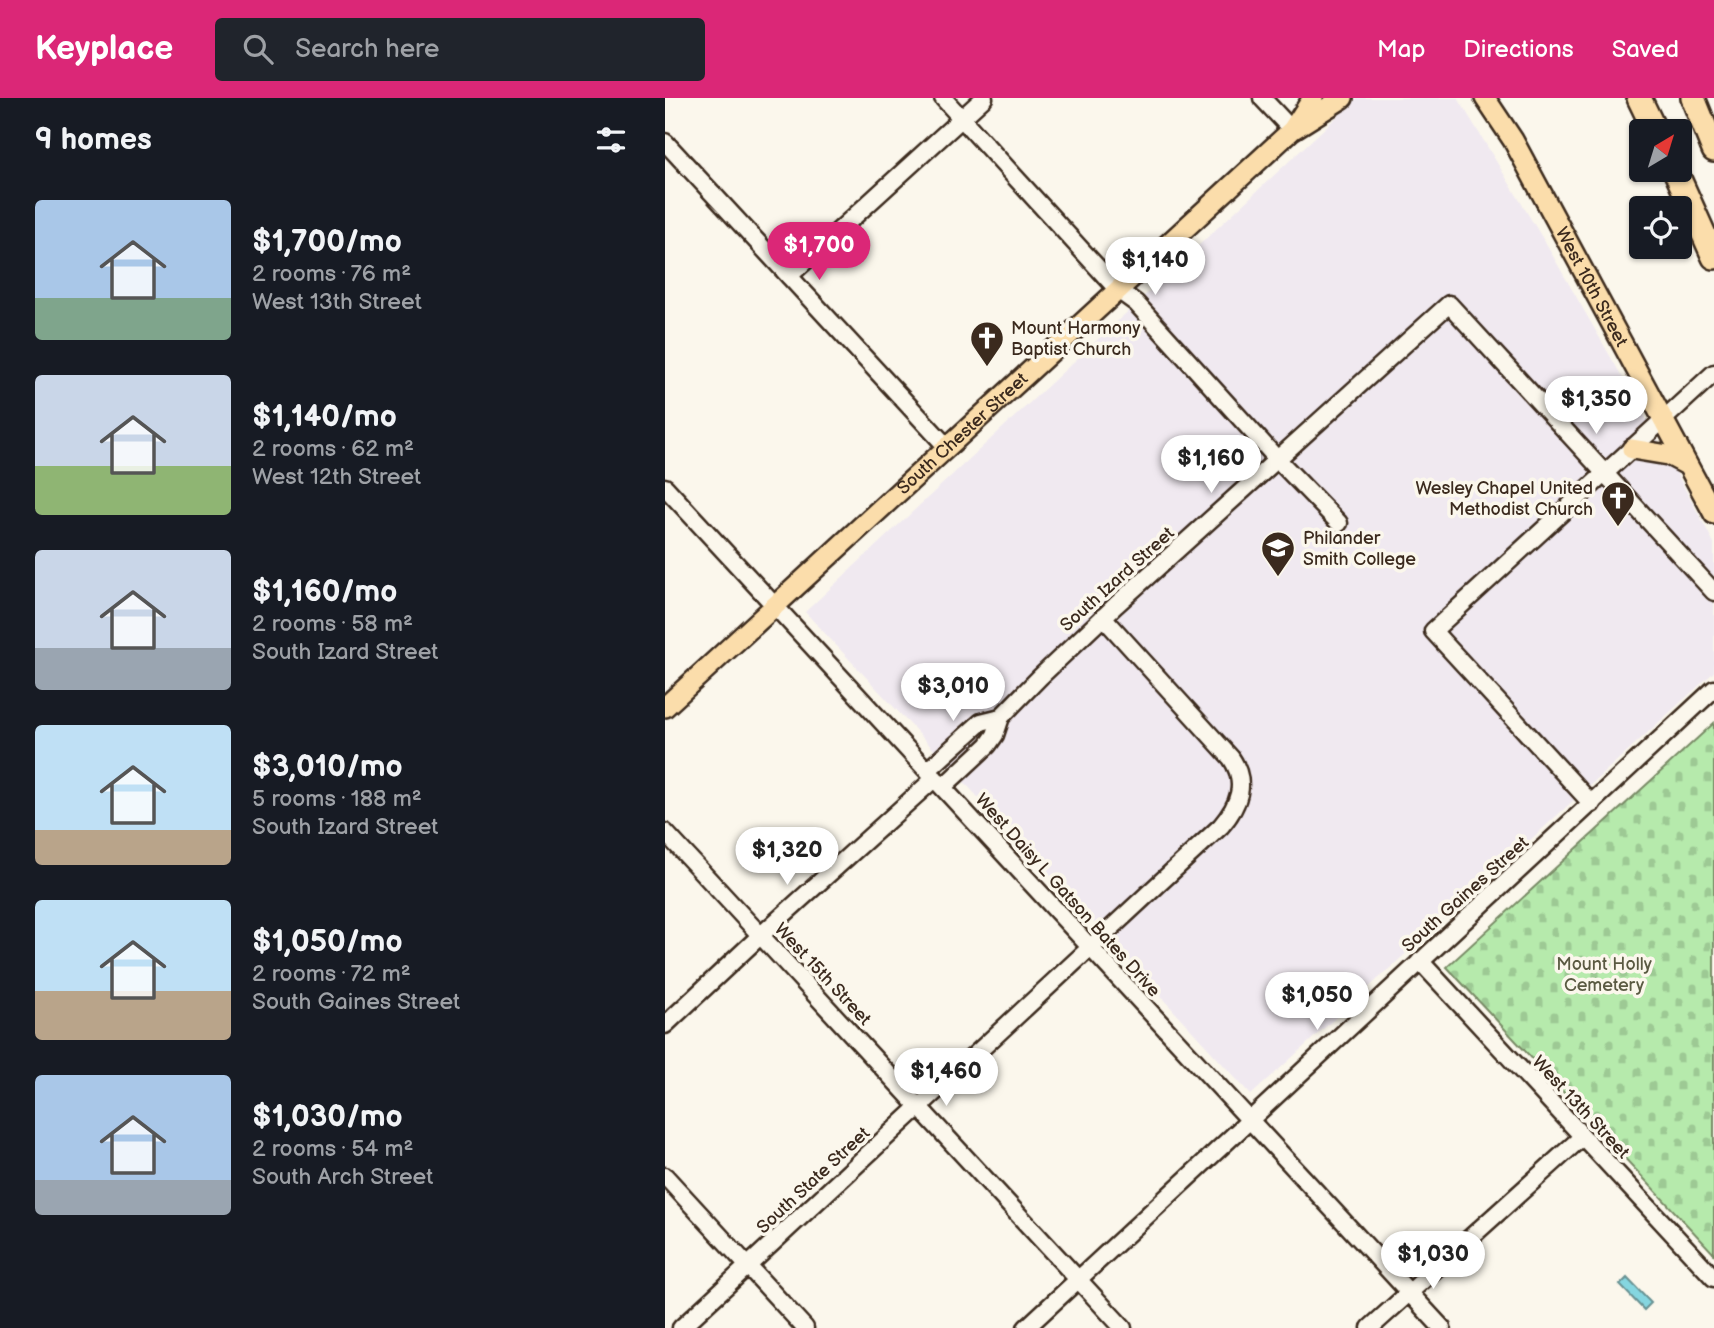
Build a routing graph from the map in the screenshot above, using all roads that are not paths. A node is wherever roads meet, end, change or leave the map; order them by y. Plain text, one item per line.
1 (943, 98) edge
2 (983, 98) edge
3 (1262, 98) edge
4 (1313, 98) edge
5 (1343, 98) edge
6 (1485, 98) edge
7 (1639, 98) edge
8 (1648, 98) edge
9 (1693, 98) edge
10 (1699, 98) edge
11 (962, 118) junction
12 (1649, 119) edge
13 (1656, 119) edge
14 (1292, 130) junction
15 (665, 142) edge
16 (1713, 148) edge
17 (1679, 182) edge
18 (1714, 257) edge
19 (789, 276) junction
20 (1118, 290) junction
21 (1711, 376) edge
22 (1663, 419) junction
23 (947, 447) junction
24 (1632, 449) junction
25 (1278, 460) junction
26 (1687, 464) junction
27 (1605, 474) junction
28 (665, 487) edge
29 (1714, 514) edge
30 (1339, 523) dead end
31 (1714, 592) edge
32 (776, 605) junction
33 (1104, 617) junction
34 (1714, 689) edge
35 (665, 707) edge
36 (1001, 716) junction
37 (935, 778) junction
38 (1592, 804) junction
39 (665, 831) edge
40 (761, 935) junction
41 (1091, 949) junction
42 (1420, 961) junction
43 (665, 1026) edge
44 (920, 1107) junction
45 (1249, 1120) junction
46 (1582, 1137) junction
47 (665, 1176) edge
48 (748, 1267) junction
49 (1714, 1278) edge
50 (1079, 1279) junction
51 (1409, 1292) junction
52 (681, 1328) edge
53 (805, 1328) edge
54 (1027, 1328) edge
55 (1123, 1328) edge
56 (1370, 1328) edge
57 (1442, 1328) edge

1 - 11 street
2 - 11 street
3 - 14 street
4 - 14 main road, South Chester Street
5 - 14 main road, South Chester Street
6 - 22 main road, West 10th Street
7 - 12 highway
8 - 13 highway
9 - 16 highway
10 - 16 highway
11 - 19 street
11 - 20 street
14 - 20 main road, South Chester Street
15 - 19 street
17 - 18 highway
19 - 23 street
20 - 23 main road, South Chester Street
20 - 25 street
21 - 22 street
22 - 24 street
22 - 26 main road, West 10th Street
23 - 32 main road, South Chester Street
24 - 26 main road
24 - 27 street
25 - 27 street, South Izard Street
25 - 30 street
25 - 33 street, South Izard Street
26 - 29 main road, West 10th Street
27 - 31 street
27 - 38 street
28 - 32 street, West Daisy L Gatson Bates Drive
32 - 35 main road, South Chester Street
32 - 37 street, West Daisy L Gatson Bates Drive
33 - 36 street, South Izard Street
33 - 41 street, South State Street
34 - 38 street, South Gaines Street
36 - 37 street, South Izard Street
36 - 37 street, South Izard Street
37 - 40 street, South Izard Street
37 - 41 street, West Daisy L Gatson Bates Drive
38 - 42 street, South Gaines Street
39 - 40 street, West 15th Street
40 - 43 street, South Izard Street
40 - 44 street, West 15th Street
41 - 44 street, South State Street
41 - 45 street, West Daisy L Gatson Bates Drive
42 - 45 street, South Gaines Street
42 - 46 street, West 13th Street
44 - 48 street, South State Street
44 - 50 street, West 15th Street
45 - 50 street, South Gaines Street
45 - 51 street, West Daisy L Gatson Bates Drive
46 - 49 street, West 13th Street
46 - 51 street
47 - 48 street
48 - 52 street, South State Street
48 - 53 street
50 - 54 street, South Gaines Street
50 - 55 street, West 15th Street
51 - 56 street
51 - 57 street, West Daisy L Gatson Bates Drive

